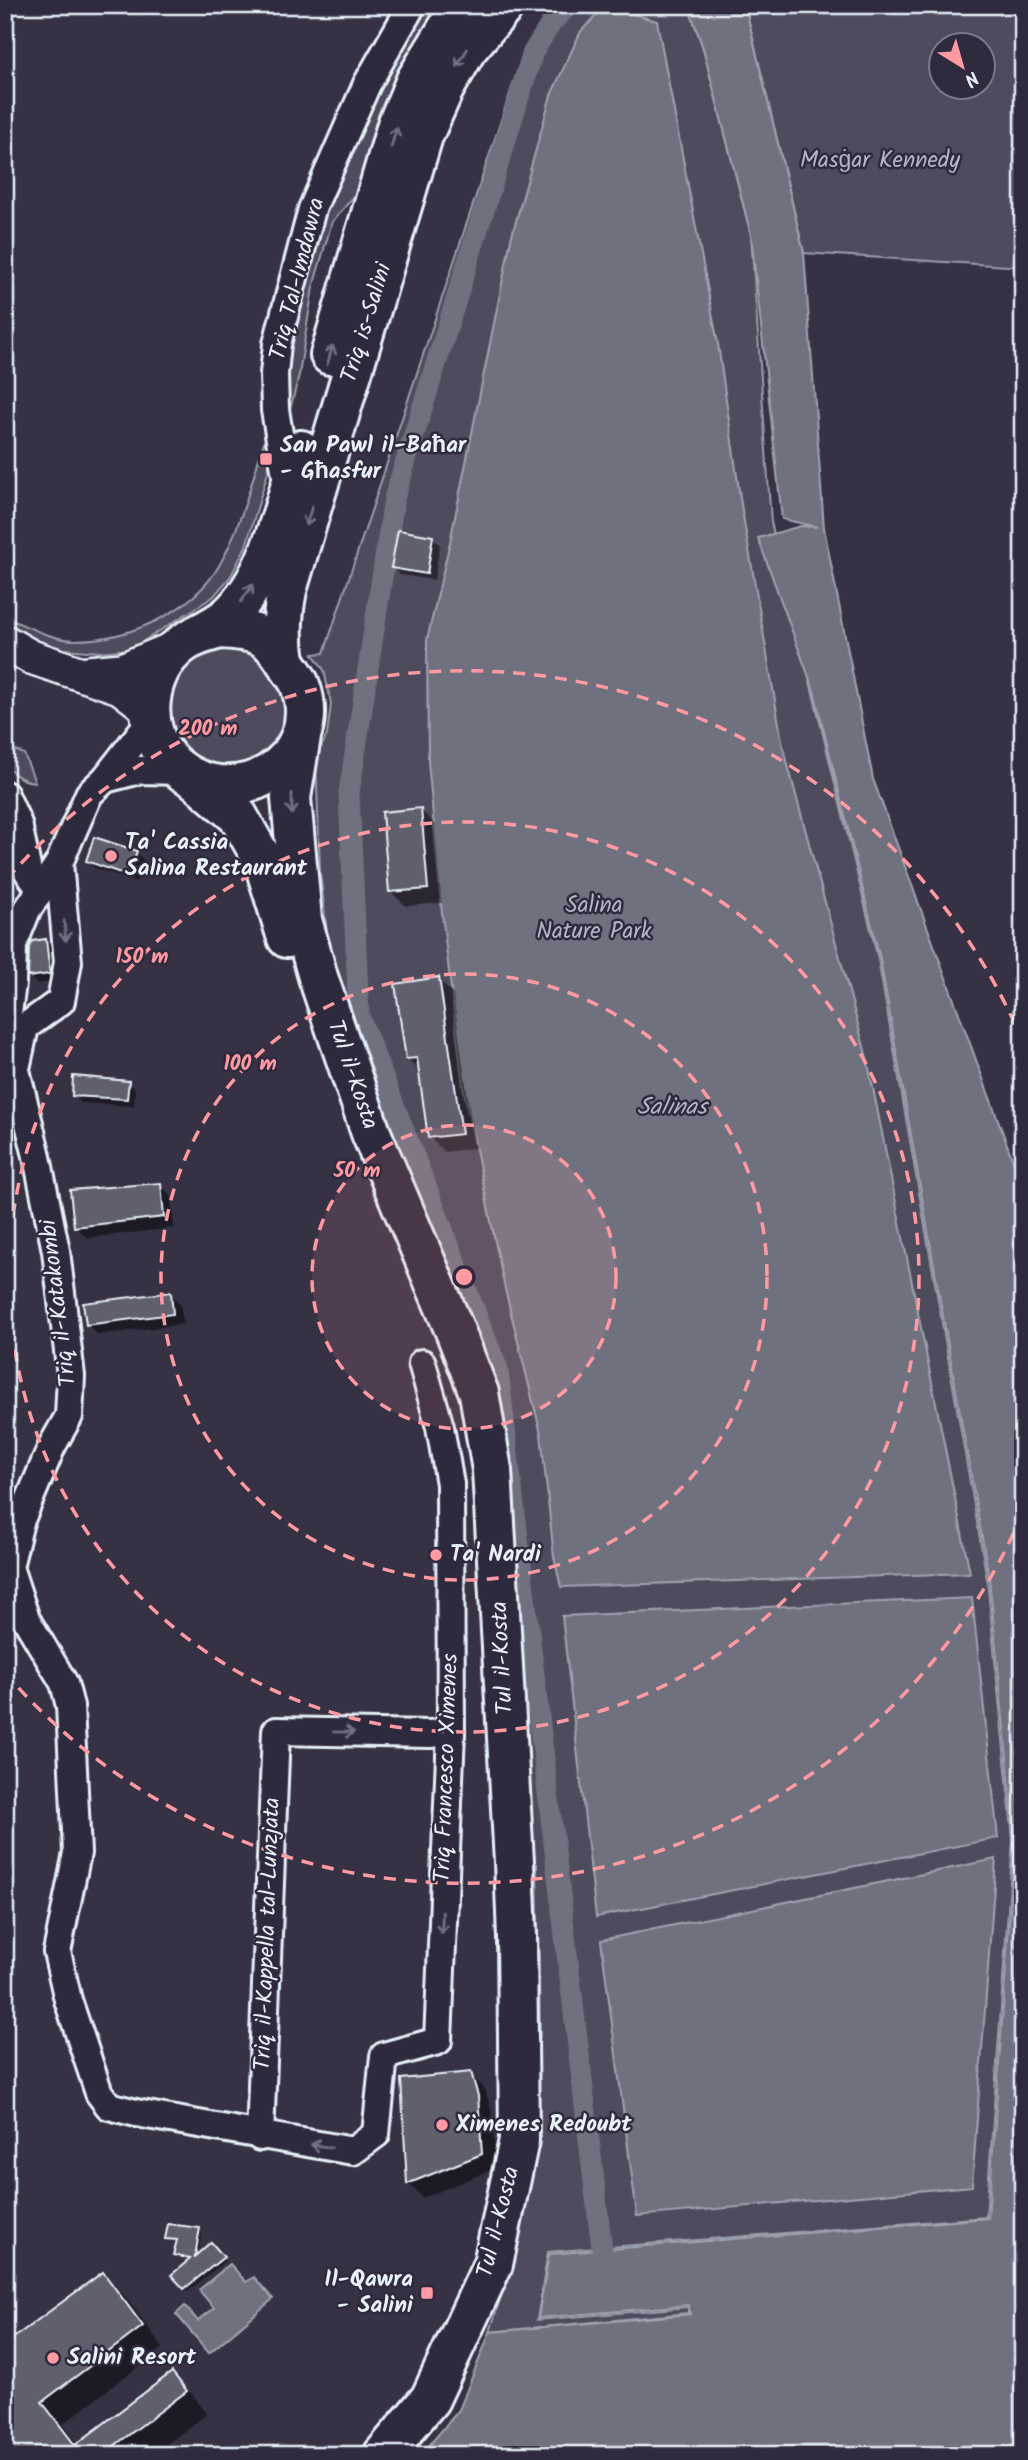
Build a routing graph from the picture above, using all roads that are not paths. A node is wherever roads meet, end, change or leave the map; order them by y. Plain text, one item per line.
1 (412, 5) edge
2 (462, 5) edge
3 (505, 5) edge
4 (289, 490) junction
5 (188, 641) junction
6 (5, 642) edge
7 (285, 661) junction
8 (79, 674) junction
9 (150, 716) junction
10 (301, 736) junction
11 (188, 776) junction
12 (105, 779) junction
13 (5, 795) edge
14 (5, 814) edge
15 (59, 863) junction
16 (34, 900) junction
17 (17, 1068) junction
18 (422, 1363) dead end
19 (7, 1568) edge
20 (451, 1732) junction
21 (260, 2137) junction
22 (358, 2455) edge
23 (383, 2455) edge

1 - 4 street, Triq Tal-Imdawra
4 -> 2 highway, Triq is-Salini
3 -> 7 highway, Triq is-Salini
5 -> 4 highway, Triq is-Salini
5 - 7 highway
5 - 8 main road
5 - 9 highway
6 - 8 main road
7 - 10 highway
8 - 9 main road
9 - 11 highway
9 - 12 street, Triq il-Katakombi
10 - 11 highway
10 -> 23 highway, Tul il-Kosta
11 - 12 street
11 - 22 highway, Tul il-Kosta
12 - 15 street, Triq il-Katakombi
13 - 16 street
14 - 16 street
15 - 16 street, Triq il-Katakombi
15 -> 17 street, Triq il-Katakombi
16 - 17 street, Triq il-Katakombi
17 - 19 street, Triq il-Katakombi
18 - 20 street, Triq Francesco Ximenes
19 - 21 street
20 -> 21 street, Triq Francesco Ximenes
21 -> 20 street, Triq il-Kappella tal-Lunzjata

